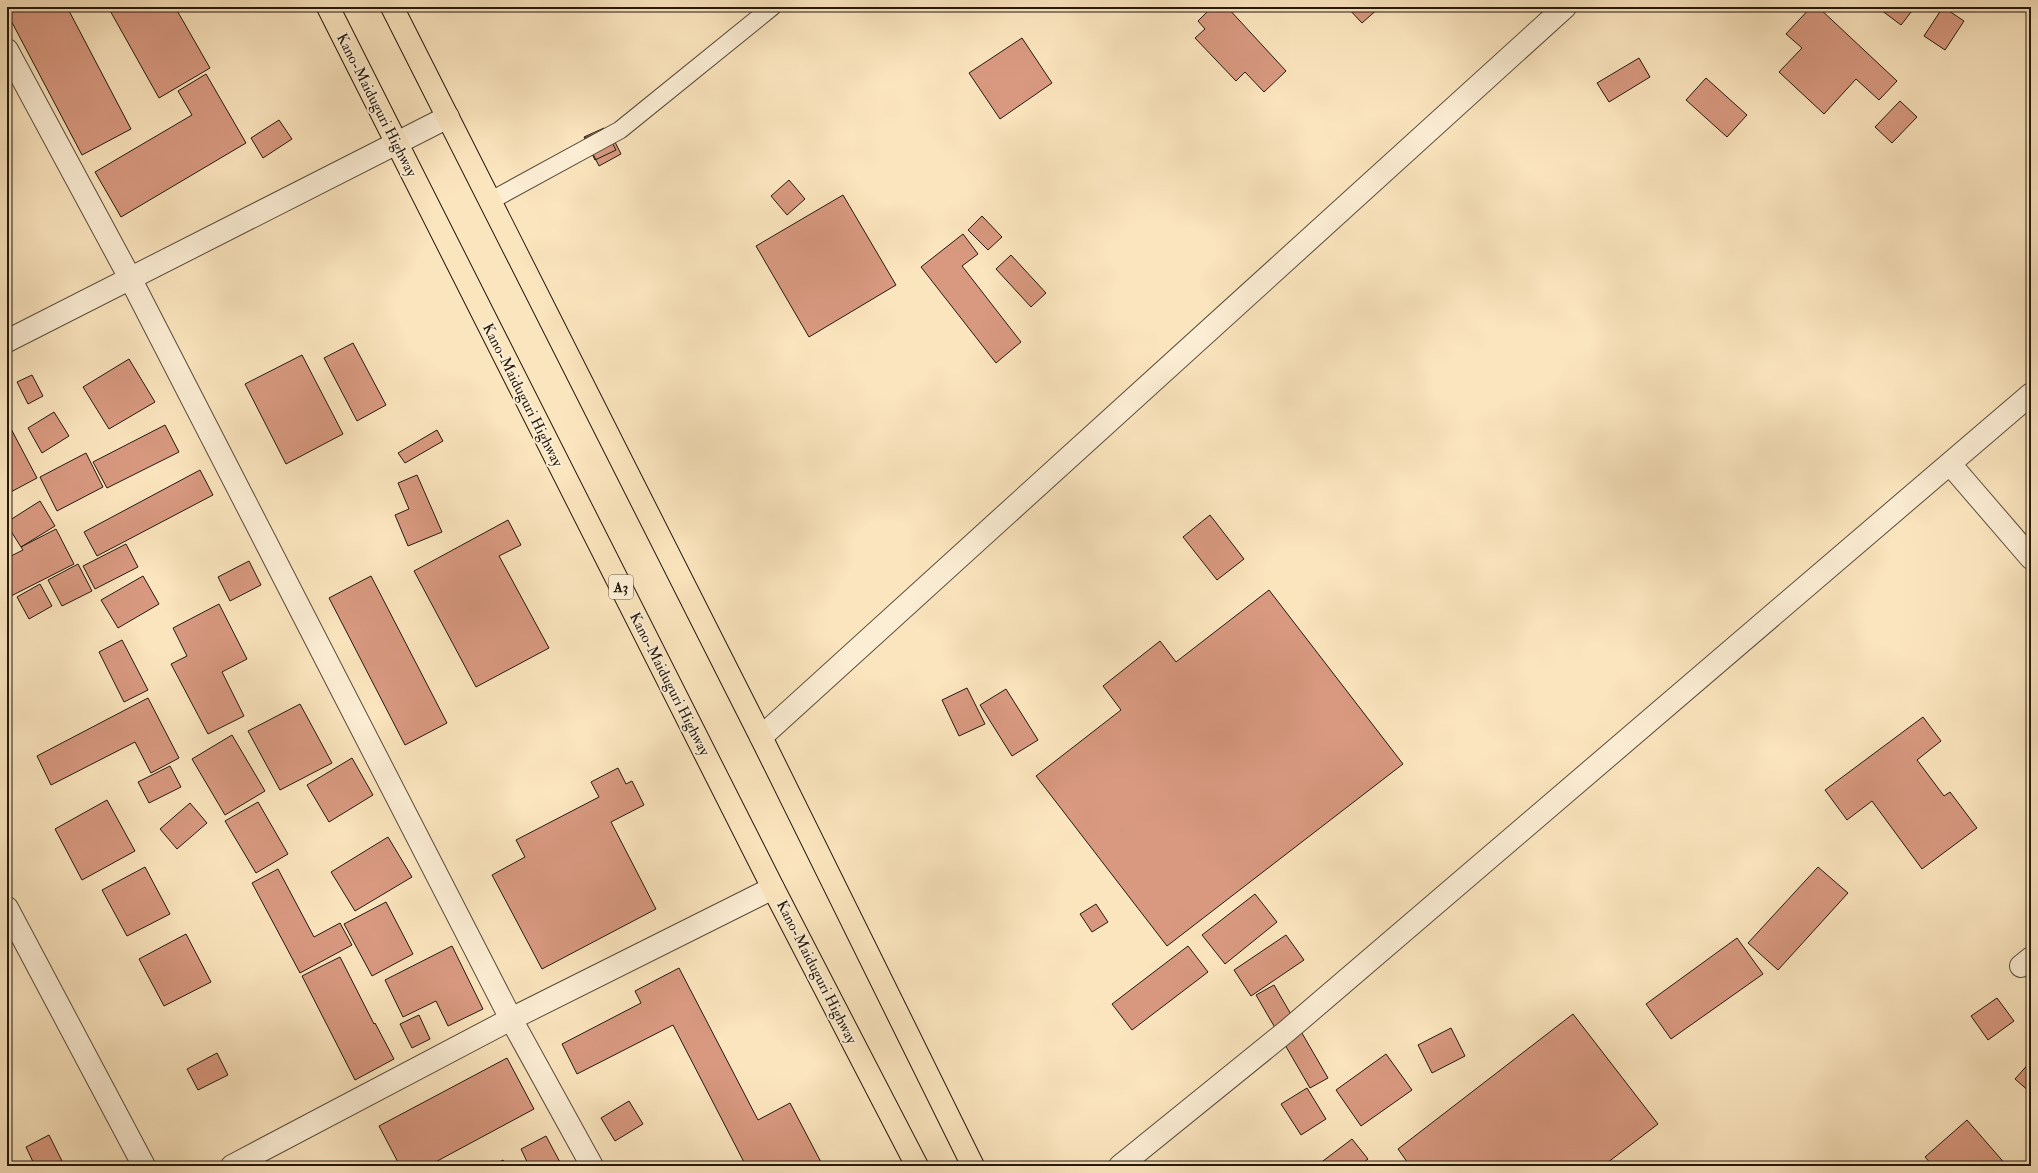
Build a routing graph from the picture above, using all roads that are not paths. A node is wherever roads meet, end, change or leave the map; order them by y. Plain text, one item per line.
1 (328, 7) edge
2 (392, 7) edge
3 (772, 7) edge
4 (1565, 7) edge
5 (7, 50) edge
6 (448, 117) junction
7 (396, 143) junction
8 (490, 201) junction
9 (130, 278) junction
10 (7, 341) edge
11 (2031, 394) edge
12 (1950, 464) junction
13 (2031, 558) edge
14 (761, 737) junction
15 (773, 888) junction
16 (7, 908) edge
17 (511, 1019) junction
18 (144, 1166) edge
19 (232, 1166) edge
20 (592, 1166) edge
21 (916, 1166) edge
22 (973, 1166) edge
23 (1120, 1166) edge

1 - 7 highway, Kano-Maiduguri Highway / A3
2 - 6 highway
3 - 8 lane
4 - 14 street
5 - 9 street
6 - 7 street
6 - 8 highway
7 - 9 street
7 - 15 highway, Kano-Maiduguri Highway / A3
8 - 14 highway
9 - 10 street
9 - 17 street
11 - 12 street
12 - 13 street
12 - 23 street
14 - 22 highway
15 - 17 street
15 - 21 highway, Kano-Maiduguri Highway / A3
16 - 18 street
17 - 19 street
17 - 20 street

